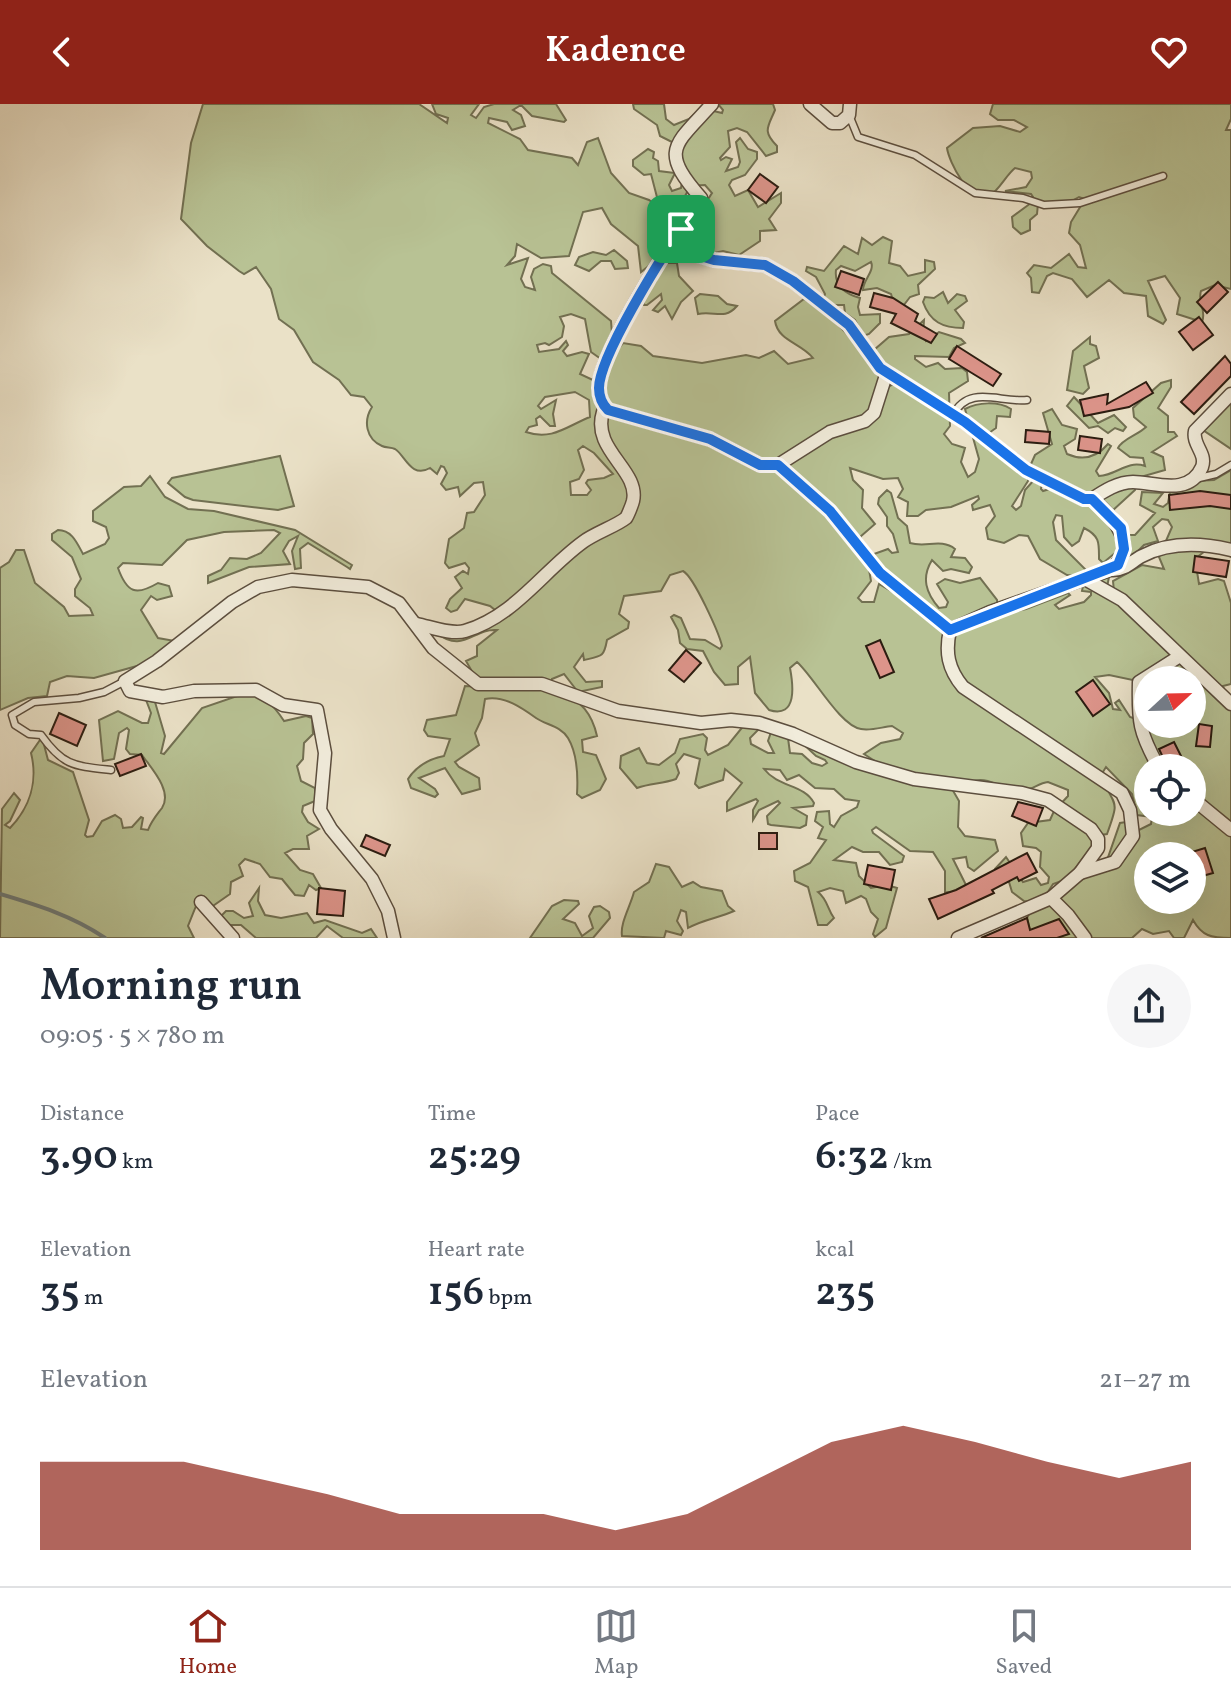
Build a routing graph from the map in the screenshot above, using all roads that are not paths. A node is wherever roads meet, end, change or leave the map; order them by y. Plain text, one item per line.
1 (712, 104) edge
2 (810, 104) edge
3 (850, 110) edge
4 (1163, 176) dead end
5 (681, 229) junction
6 (887, 372) junction
7 (1231, 394) edge
8 (1027, 400) dead end
9 (608, 410) junction
10 (953, 415) junction
11 (778, 465) junction
12 (1231, 465) edge
13 (1187, 481) junction
14 (1092, 499) junction
15 (1231, 550) edge
16 (1110, 570) junction
17 (1085, 579) junction
18 (417, 624) junction
19 (950, 630) junction
20 (1180, 656) junction
21 (125, 681) junction
22 (1231, 704) edge
23 (1152, 754) edge
24 (111, 770) dead end
25 (1206, 809) edge
26 (1231, 830) edge
27 (1080, 873) junction
28 (1051, 898) junction
29 (201, 902) dead end
30 (233, 938) edge
31 (394, 938) edge
32 (958, 938) edge
33 (1085, 938) edge

1 - 5 street
2 - 3 street
3 - 4 lane
5 - 6 street
5 - 9 street
6 - 10 street
6 - 11 street
7 - 13 street
8 - 10 lane
9 - 11 street
9 - 18 street
10 - 14 street
11 - 19 street
12 - 13 lane
13 - 14 street
14 - 16 street
15 - 16 street
16 - 17 street
17 - 19 street
17 - 20 street
18 - 21 street
18 - 27 street
19 - 27 street
20 - 22 street
20 - 23 street
21 - 24 lane
21 - 31 street
25 - 26 street
27 - 28 street
28 - 32 street
28 - 33 street
29 - 30 street

